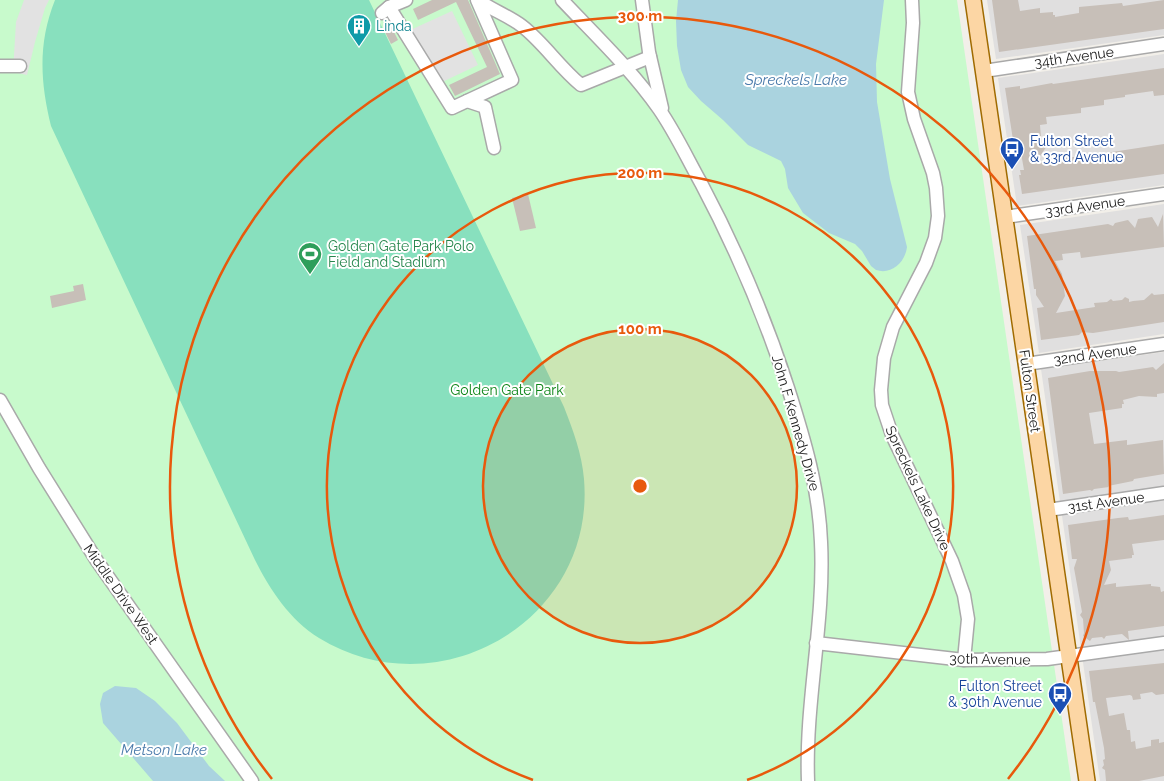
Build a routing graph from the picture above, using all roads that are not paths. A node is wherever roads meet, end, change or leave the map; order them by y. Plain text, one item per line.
1 (406, 0) edge
2 (478, 0) edge
3 (562, 0) edge
4 (642, 0) edge
5 (912, 0) edge
6 (973, 0) edge
7 (1164, 44) edge
8 (650, 57) junction
9 (0, 66) edge
10 (20, 66) dead end
11 (625, 68) junction
12 (984, 71) junction
13 (467, 101) junction
14 (666, 118) junction
15 (494, 148) dead end
16 (1164, 194) edge
17 (1005, 217) junction
18 (1164, 344) edge
19 (1026, 364) junction
20 (0, 400) edge
21 (1164, 493) edge
22 (1048, 510) junction
23 (816, 643) junction
24 (1164, 643) edge
25 (1069, 657) junction
26 (964, 660) junction
27 (252, 781) edge
28 (808, 781) edge
29 (1087, 781) edge

1 - 13 street
2 - 11 street
2 - 13 street
3 - 11 street, John F Kennedy Drive
4 - 8 street, John F Kennedy Drive
5 - 26 street, Spreckels Lake Drive
6 - 12 main road, Fulton Street
7 - 12 street, 34th Avenue
8 - 11 street
8 - 14 street, John F Kennedy Drive
9 - 10 street
11 - 14 street, John F Kennedy Drive
12 - 17 main road, Fulton Street
13 - 15 street
14 - 23 street, John F Kennedy Drive
16 - 17 street, 33rd Avenue
17 - 19 main road, Fulton Street
18 - 19 street, 32nd Avenue
19 - 22 main road, Fulton Street
20 - 27 street, Middle Drive West
21 - 22 street, 31st Avenue
22 - 25 main road, Fulton Street
23 - 26 street, 30th Avenue
23 - 28 street, John F Kennedy Drive
24 - 25 street, 30th Avenue
25 - 26 street, 30th Avenue
25 - 29 main road, Fulton Street

